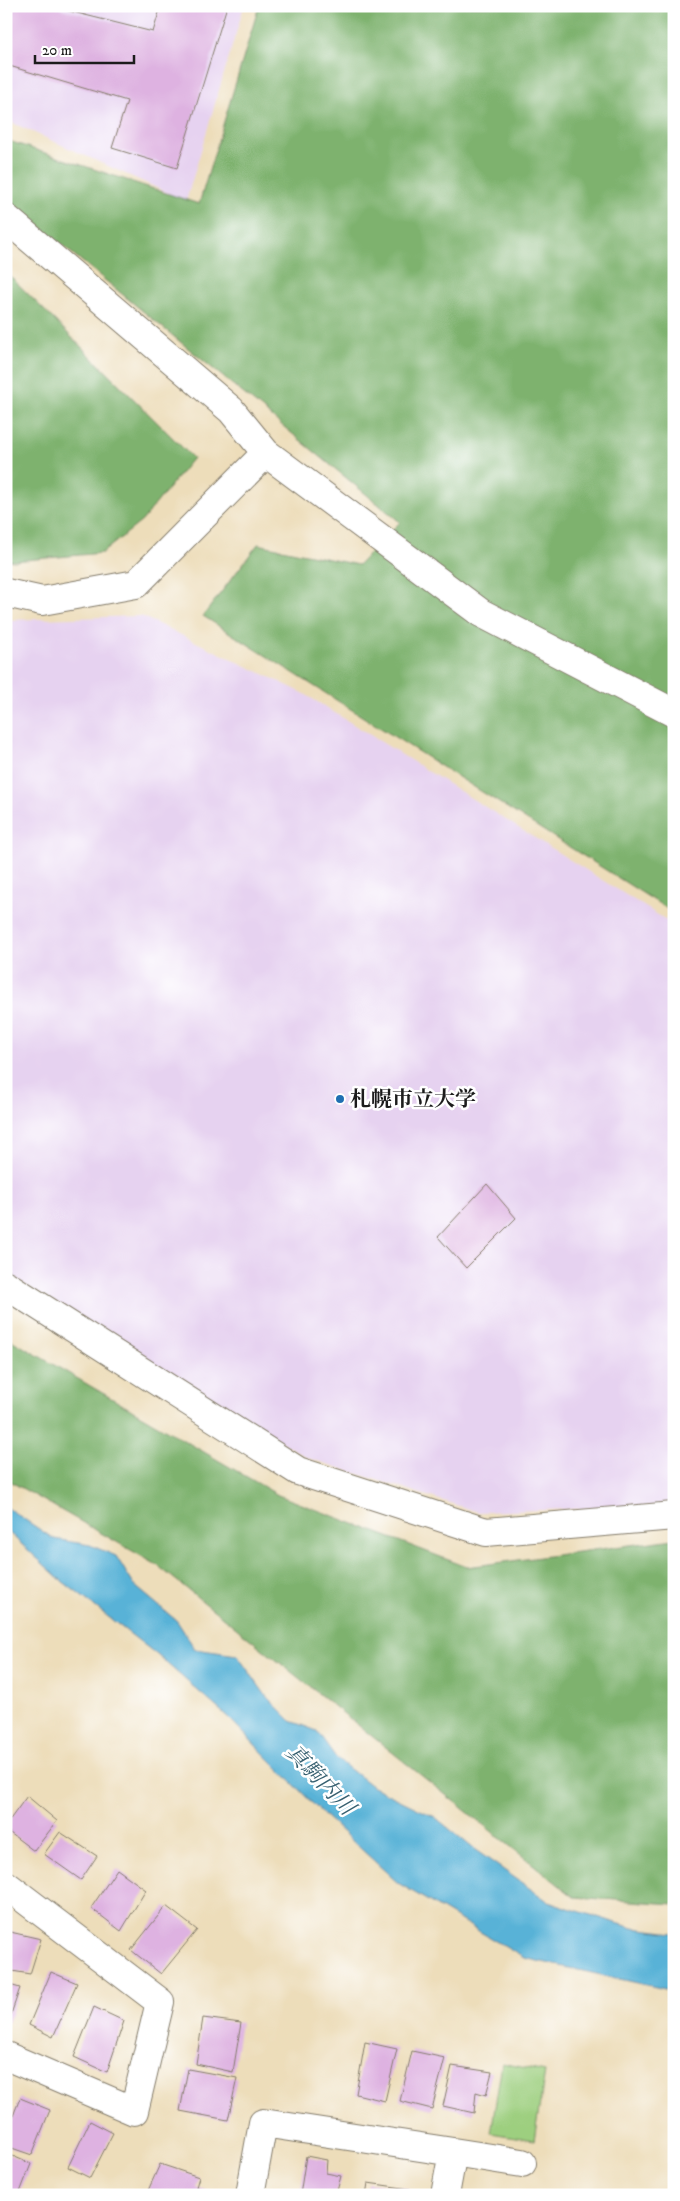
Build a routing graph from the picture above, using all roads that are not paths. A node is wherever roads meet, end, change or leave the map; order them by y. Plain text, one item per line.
1 (6, 218) edge
2 (266, 453) junction
3 (6, 593) edge
4 (674, 714) edge
5 (6, 1285) edge
6 (674, 1516) edge
7 (6, 1885) edge
8 (6, 2056) edge
9 (453, 2152) junction
10 (522, 2163) dead end
11 (250, 2195) edge
12 (445, 2195) edge

1 - 2 street
2 - 3 street
2 - 4 street
5 - 6 street
7 - 8 street
9 - 10 street
9 - 11 street
9 - 12 street

